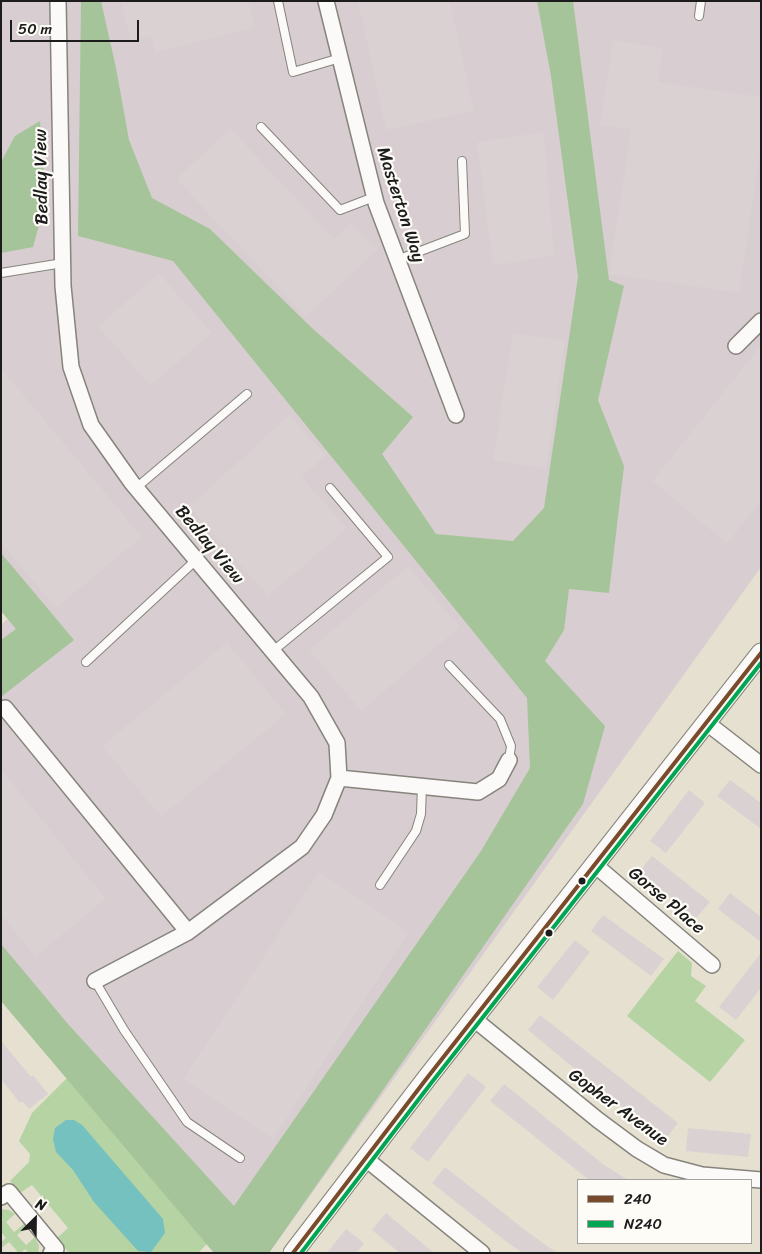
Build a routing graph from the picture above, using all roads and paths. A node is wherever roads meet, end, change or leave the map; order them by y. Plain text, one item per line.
1 (58, 1) edge
2 (278, 1) edge
3 (326, 1) edge
4 (702, 1) edge
5 (699, 16) dead end
6 (340, 58) junction
7 (261, 127) dead end
8 (462, 161) dead end
9 (374, 197) junction
10 (397, 260) junction
11 (63, 263) junction
12 (1, 273) edge
13 (761, 321) edge
14 (736, 346) dead end
15 (247, 394) dead end
16 (456, 415) dead end
17 (136, 488) junction
18 (330, 488) dead end
19 (196, 560) junction
20 (273, 651) junction
21 (761, 653) edge
22 (86, 662) dead end
23 (449, 665) dead end
24 (5, 708) dead end
25 (707, 723) junction
26 (509, 760) joint
27 (761, 765) edge
28 (339, 778) junction
29 (422, 786) junction
30 (595, 865) junction
31 (380, 885) dead end
32 (188, 932) junction
33 (712, 965) dead end
34 (96, 981) joint
35 (474, 1019) junction
36 (240, 1158) dead end
37 (366, 1159) junction
38 (749, 1179) edge
39 (1, 1197) edge
40 (51, 1253) edge
41 (293, 1253) edge
42 (482, 1253) edge

1 - 11 street, Bedlay View
2 - 6 lane
3 - 6 street, Masterton Way
4 - 5 lane
6 - 9 street, Masterton Way
7 - 9 lane
8 - 10 lane
9 - 10 street, Masterton Way
10 - 16 street, Masterton Way
11 - 12 lane
11 - 17 street, Bedlay View
13 - 14 street
15 - 17 lane
17 - 19 street, Bedlay View
18 - 20 lane
19 - 20 street, Bedlay View
19 - 22 lane
20 - 28 street, Bedlay View
21 - 25 street
23 - 26 lane
24 - 32 street
25 - 27 street
25 - 30 street
26 - 29 street
28 - 29 street
28 - 32 street, Bedlay View
29 - 31 lane
30 - 33 street, Gorse Place
30 - 35 street
32 - 34 street, Bedlay View
34 - 36 lane
35 - 37 street
35 - 38 street, Gopher Avenue
37 - 41 street
37 - 42 street
39 - 40 street

